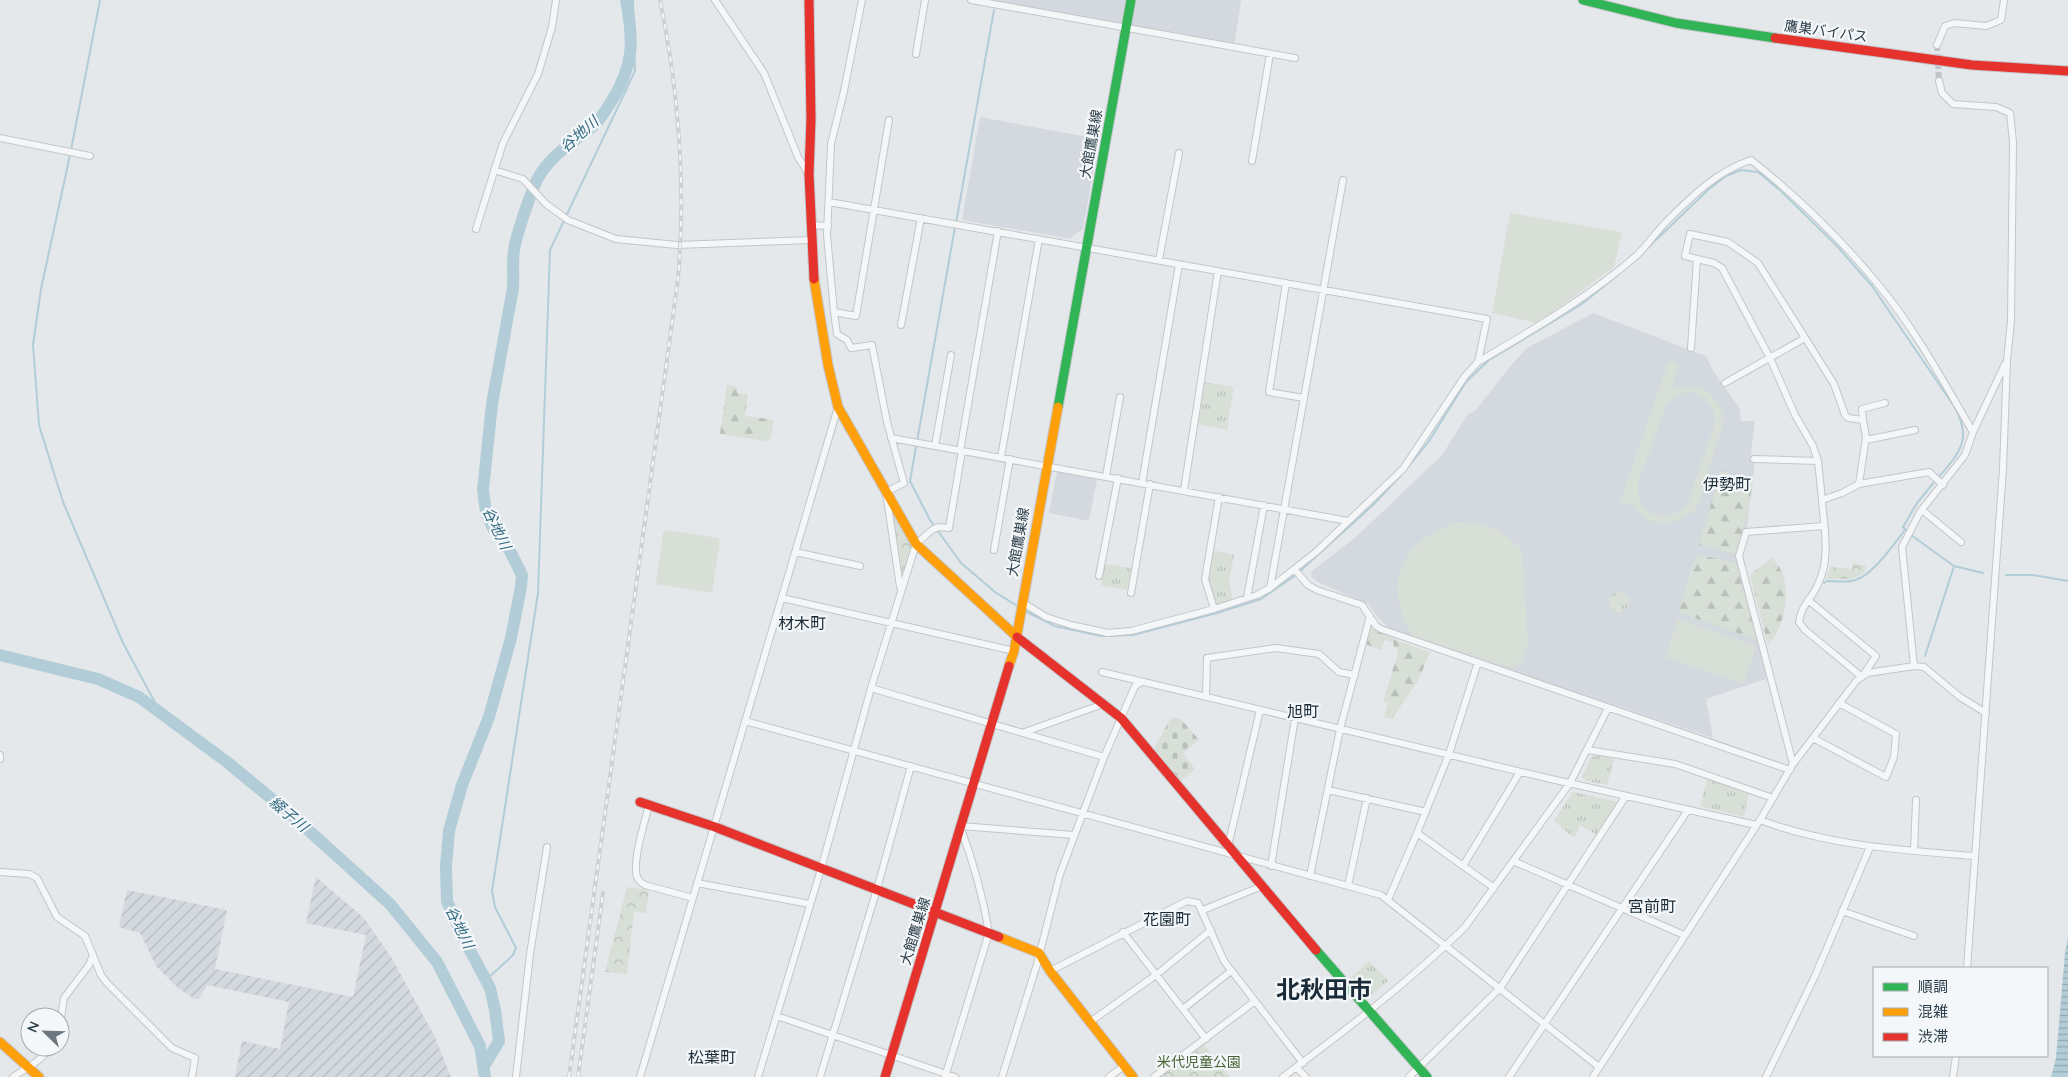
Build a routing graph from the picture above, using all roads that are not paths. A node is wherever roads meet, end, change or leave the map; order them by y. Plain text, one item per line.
1 (556, 0) edge
2 (715, 0) edge
3 (809, 0) edge
4 (862, 0) edge
5 (925, 0) edge
6 (971, 0) edge
7 (1131, 0) edge
8 (1582, 0) edge
9 (2004, 0) edge
10 (1126, 28) junction
11 (1937, 45) tunnel mouth
12 (916, 54) dead end
13 (1270, 54) junction
14 (1294, 58) dead end
15 (2068, 71) edge
16 (1939, 81) tunnel mouth
17 (889, 120) dead end
18 (0, 138) edge
19 (1179, 153) dead end
20 (90, 156) dead end
21 (1252, 162) dead end
22 (494, 170) junction
23 (809, 174) junction
24 (1343, 180) dead end
25 (829, 202) junction
26 (873, 209) junction
27 (920, 218) junction
28 (812, 225) junction
29 (828, 226) junction
30 (476, 229) dead end
31 (998, 231) junction
32 (1039, 239) junction
33 (812, 240) junction
34 (1087, 247) junction
35 (1697, 259) junction
36 (1160, 260) junction
37 (1179, 264) junction
38 (1218, 271) junction
39 (1286, 283) junction
40 (1323, 290) junction
41 (834, 312) junction
42 (901, 325) dead end
43 (1805, 338) junction
44 (1691, 348) dead end
45 (951, 355) dead end
46 (1770, 358) junction
47 (2007, 360) junction
48 (1478, 362) junction
49 (1725, 383) dead end
50 (1120, 397) dead end
51 (1304, 398) junction
52 (1885, 403) dead end
53 (838, 407) junction
54 (1863, 420) junction
55 (1915, 430) dead end
56 (1974, 432) junction
57 (891, 438) junction
58 (1866, 440) junction
59 (934, 446) junction
60 (961, 451) junction
61 (1001, 457) junction
62 (1010, 459) junction
63 (1754, 459) dead end
64 (1818, 461) junction
65 (1046, 465) junction
66 (1106, 476) junction
67 (1118, 478) junction
68 (1142, 483) junction
69 (1942, 483) junction
70 (1150, 484) junction
71 (1859, 484) junction
72 (1184, 490) junction
73 (886, 492) junction
74 (1219, 497) junction
75 (1822, 500) junction
76 (1264, 505) junction
77 (1284, 509) junction
78 (1922, 510) junction
79 (1348, 521) junction
80 (1824, 526) junction
81 (1961, 542) dead end
82 (916, 544) junction
83 (994, 550) dead end
84 (795, 552) junction
85 (860, 566) dead end
86 (1297, 572) junction
87 (1099, 576) dead end
88 (1270, 588) junction
89 (901, 589) junction
90 (1131, 593) dead end
91 (782, 598) junction
92 (1247, 598) junction
93 (1808, 600) junction
94 (1021, 606) junction
95 (1214, 609) junction
96 (1370, 615) junction
97 (891, 622) junction
98 (1017, 637) junction
99 (1014, 651) junction
100 (1478, 662) junction
101 (1914, 666) junction
102 (1102, 672) dead end
103 (1355, 675) junction
104 (1862, 677) junction
105 (1144, 682) junction
106 (871, 688) junction
107 (1206, 697) junction
108 (1839, 703) junction
109 (1103, 704) junction
110 (1608, 708) junction
111 (1260, 710) junction
112 (1986, 713) junction
113 (1121, 718) junction
114 (1295, 718) junction
115 (745, 721) junction
116 (992, 724) junction
117 (1340, 729) junction
118 (1022, 733) junction
119 (1813, 738) junction
120 (853, 749) junction
121 (1588, 750) junction
122 (1449, 754) junction
123 (0, 755) edge
124 (1104, 757) junction
125 (0, 759) edge
126 (911, 766) junction
127 (1791, 767) junction
128 (1520, 772) junction
129 (974, 782) junction
130 (1570, 783) junction
131 (1328, 790) junction
132 (1626, 796) junction
133 (1367, 798) junction
134 (1774, 798) junction
135 (1916, 800) dead end
136 (644, 803) joint
137 (1688, 810) junction
138 (1082, 812) junction
139 (1426, 812) junction
140 (1758, 823) junction
141 (960, 826) junction
142 (715, 827) junction
143 (1417, 833) junction
144 (1074, 835) junction
145 (1228, 846) junction
146 (547, 847) dead end
147 (1870, 847) junction
148 (1914, 851) junction
149 (1974, 856) junction
150 (1239, 857) junction
151 (1513, 861) junction
152 (1270, 866) junction
153 (1463, 866) junction
154 (821, 869) junction
155 (0, 872) edge
156 (1310, 876) junction
157 (697, 883) junction
158 (1567, 884) junction
159 (1262, 886) junction
160 (1348, 886) junction
161 (1494, 888) junction
162 (877, 889) junction
163 (693, 898) junction
164 (1388, 900) junction
165 (810, 904) junction
166 (1623, 908) junction
167 (1203, 910) junction
168 (936, 911) junction
169 (1842, 911) junction
170 (1211, 930) junction
171 (1123, 932) junction
172 (988, 933) junction
173 (1684, 935) junction
174 (1914, 936) dead end
175 (1445, 946) junction
176 (1039, 953) junction
177 (93, 955) junction
178 (1966, 967) edge
179 (1050, 971) junction
180 (1231, 971) junction
181 (1156, 975) junction
182 (1500, 988) junction
183 (1255, 1001) junction
184 (63, 1007) edge
185 (1183, 1009) junction
186 (1370, 1010) junction
187 (777, 1016) junction
188 (1090, 1022) junction
189 (1546, 1024) junction
190 (832, 1036) junction
191 (1206, 1039) junction
192 (1, 1043) edge
193 (891, 1055) junction
194 (42, 1057) edge
195 (1956, 1057) edge
196 (1302, 1063) junction
197 (1124, 1066) junction
198 (1296, 1067) junction
199 (1599, 1067) junction
200 (28, 1068) junction
201 (1420, 1068) junction
202 (946, 1076) edge
203 (13, 1077) edge
204 (39, 1077) edge
205 (192, 1077) edge
206 (516, 1077) edge
207 (640, 1077) edge
208 (758, 1077) edge
209 (820, 1077) edge
210 (885, 1077) edge
211 (955, 1077) edge
212 (1002, 1077) edge
213 (1109, 1077) edge
214 (1133, 1077) edge
215 (1154, 1077) edge
216 (1283, 1077) edge
217 (1306, 1077) edge
218 (1409, 1077) edge
219 (1427, 1077) edge
220 (1508, 1077) edge
221 (1593, 1077) edge
222 (1766, 1077) edge
223 (1953, 1077) edge

1 - 22 street
2 - 23 street
3 - 23 main road
4 - 25 street
5 - 12 street
6 - 10 street
7 - 10 main road, 大館鷹巣線
8 - 15 main road, 鷹巣バイパス
9 - 11 street
10 - 13 street
10 - 34 main road, 大館鷹巣線
13 - 14 street
13 - 21 street
16 - 47 street
17 - 26 street
18 - 20 street
19 - 36 street
22 - 30 street
22 - 33 street
23 - 28 main road
24 - 40 street
25 - 26 street
25 - 29 street
26 - 27 street
26 - 41 street
27 - 31 street
27 - 42 street
28 - 29 street
28 - 33 main road
29 - 41 street
31 - 32 street
31 - 60 street
32 - 34 street
32 - 61 street
33 - 53 main road
34 - 36 street
34 - 65 main road, 大館鷹巣線
35 - 43 street
35 - 44 street
35 - 46 street
36 - 37 street
37 - 38 street
37 - 68 street
38 - 39 street
38 - 72 street
39 - 40 street
39 - 51 street
40 - 48 street
40 - 51 street
41 - 57 street
43 - 46 street
43 - 54 street
45 - 59 street
46 - 49 street
46 - 64 street
47 - 56 street
47 - 112 street
48 - 56 street
48 - 79 street
50 - 66 street
51 - 77 street
52 - 54 street
53 - 73 main road
53 - 84 street
54 - 58 street
55 - 58 street
56 - 69 street
57 - 59 street
57 - 73 street
58 - 71 street
59 - 60 street
60 - 61 street
60 - 82 street
61 - 62 street
62 - 65 street
62 - 83 street
63 - 64 street
64 - 75 street
65 - 66 street
65 - 94 main road, 大館鷹巣線
66 - 67 street
67 - 68 street
67 - 87 street
68 - 70 street
69 - 71 street
69 - 78 street
70 - 72 street
70 - 90 street
71 - 75 street
72 - 74 street
73 - 82 main road
73 - 89 street
74 - 76 street
74 - 95 street
75 - 80 street
76 - 77 street
76 - 92 street
77 - 79 street
77 - 88 street
78 - 81 street
78 - 101 street
79 - 86 street
80 - 93 street
80 - 127 street
82 - 89 street
82 - 98 main road
84 - 85 street
84 - 91 street
86 - 88 street
86 - 96 street
88 - 92 street
89 - 97 street
91 - 97 street
91 - 115 street
92 - 95 street
93 - 104 street
93 - 104 street
94 - 95 street
94 - 98 main road, 大館鷹巣線
96 - 100 street
96 - 103 street
97 - 99 street
97 - 106 street
98 - 99 main road, 大館鷹巣線
98 - 109 main road
99 - 116 main road, 大館鷹巣線
100 - 110 street
100 - 122 street
101 - 104 street
101 - 112 street
102 - 105 street
103 - 107 street
103 - 117 street
104 - 108 street
105 - 107 street
105 - 113 street
106 - 116 street
106 - 120 street
107 - 111 street
108 - 119 street
108 - 119 street
109 - 113 main road
109 - 118 street
110 - 121 street
110 - 127 street
111 - 114 street
111 - 145 street
112 - 149 street
113 - 124 street
113 - 145 main road
114 - 117 street
114 - 152 street
115 - 120 street
115 - 142 street
116 - 118 street
116 - 129 main road, 大館鷹巣線
117 - 122 street
117 - 131 street
118 - 124 street
119 - 127 street
120 - 126 street
120 - 154 street
121 - 130 street
121 - 134 street
122 - 128 street
122 - 139 street
123 - 125 street
124 - 138 street
126 - 129 street
126 - 162 street
127 - 134 street
128 - 130 street
128 - 153 street
129 - 138 street
129 - 141 main road, 大館鷹巣線
130 - 132 street
130 - 151 street
131 - 133 street
131 - 156 street
132 - 137 street
132 - 158 street
133 - 139 street
133 - 160 street
134 - 140 street
135 - 148 street
136 - 142 main road
136 - 163 street
137 - 140 street
137 - 166 street
138 - 144 street
138 - 150 street
139 - 143 street
140 - 147 street
140 - 173 street
141 - 144 street
141 - 168 main road, 大館鷹巣線
141 - 172 street
142 - 154 main road
142 - 157 street
143 - 153 street
143 - 164 street
144 - 176 street
145 - 150 main road
146 - 206 street
147 - 148 street
147 - 169 street
148 - 149 street
149 - 178 street
150 - 152 street
150 - 159 main road
151 - 158 street
151 - 161 street
152 - 156 street
153 - 161 street
154 - 162 main road
154 - 165 street
155 - 177 street
156 - 160 street
157 - 163 street
157 - 165 street
158 - 166 street
158 - 182 street
159 - 167 street
159 - 186 main road
160 - 164 street
161 - 175 street
162 - 168 main road
162 - 190 street
163 - 207 street
164 - 175 street
165 - 187 street
166 - 173 street
166 - 189 street
167 - 170 street
167 - 171 street
168 - 172 main road
168 - 193 main road, 大館鷹巣線
169 - 174 street
169 - 222 street
170 - 180 street
170 - 181 street
171 - 179 street
171 - 181 street
172 - 176 main road
172 - 202 street
173 - 199 street
175 - 182 street
175 - 186 street
176 - 179 main road
176 - 212 street
177 - 184 street
177 - 205 street
179 - 188 main road
180 - 183 street
180 - 185 street
181 - 185 street
181 - 188 street
182 - 189 street
182 - 201 street
183 - 191 street
183 - 196 street
185 - 191 street
186 - 196 street
186 - 201 main road
187 - 190 street
187 - 208 street
188 - 197 main road
189 - 199 street
189 - 220 street
190 - 193 street
190 - 209 street
191 - 215 street
192 - 200 main road
193 - 202 street
193 - 210 main road, 大館鷹巣線
194 - 200 street
195 - 223 street
196 - 198 street
197 - 213 street
197 - 214 main road
198 - 216 street
198 - 217 street
199 - 221 street
200 - 203 street
200 - 204 main road
201 - 218 street
201 - 219 main road
202 - 211 street

